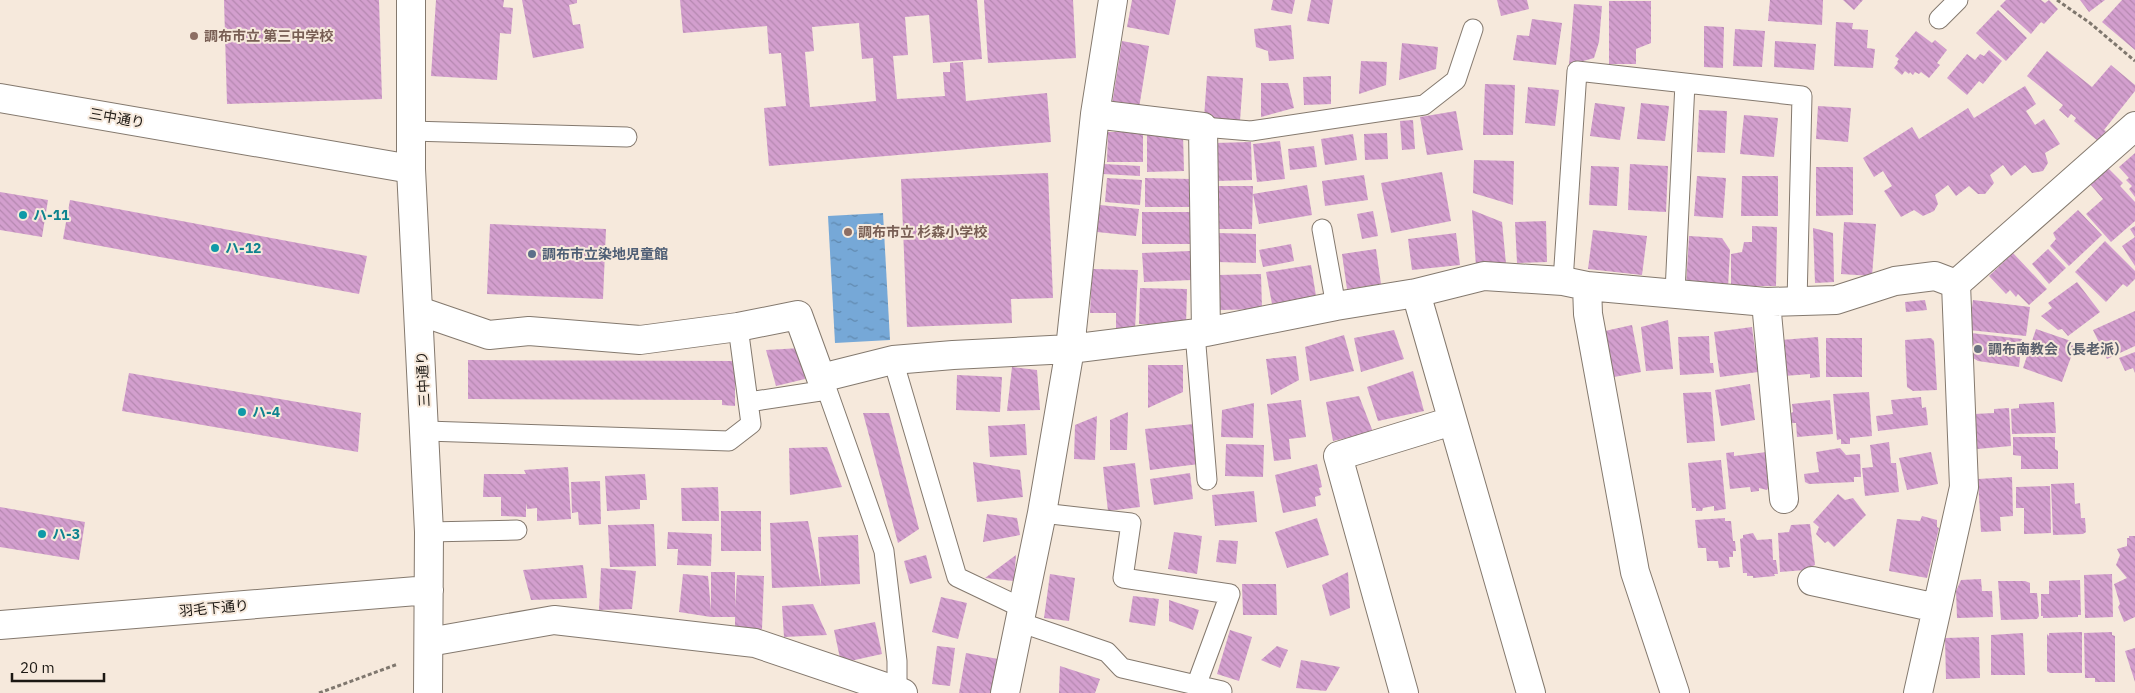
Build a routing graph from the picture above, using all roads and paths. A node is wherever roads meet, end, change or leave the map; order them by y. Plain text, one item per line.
1 (411, 0) edge
2 (1113, 0) edge
3 (1958, 0) edge
4 (2057, 0) edge
5 (1939, 19) dead end
6 (1473, 29) dead end
7 (2135, 61) edge
8 (1685, 83) junction
9 (0, 98) edge
10 (1096, 114) junction
11 (2135, 126) edge
12 (1204, 127) junction
13 (410, 131) junction
14 (627, 137) dead end
15 (411, 169) junction
16 (1322, 230) dead end
17 (1575, 283) junction
18 (1956, 284) junction
19 (1675, 292) junction
20 (1416, 293) junction
21 (1766, 302) junction
22 (1797, 302) junction
23 (1336, 306) junction
24 (419, 311) junction
25 (738, 327) junction
26 (1200, 332) junction
27 (1070, 349) junction
28 (893, 360) junction
29 (824, 384) junction
30 (749, 402) junction
31 (1452, 421) junction
32 (426, 431) junction
33 (1207, 480) dead end
34 (1784, 499) dead end
35 (1042, 513) junction
36 (517, 530) dead end
37 (429, 532) junction
38 (1812, 581) dead end
39 (429, 590) junction
40 (1937, 608) junction
41 (1021, 615) junction
42 (0, 625) edge
43 (429, 642) junction
44 (401, 662) dead end
45 (1196, 686) junction
46 (1222, 691) dead end
47 (900, 692) edge
48 (319, 693) edge
49 (428, 693) edge
50 (1005, 693) edge
51 (1404, 693) edge
52 (1531, 693) edge
53 (1675, 693) edge
54 (1918, 693) edge

1 - 13 street, 三中通り
2 - 10 street
3 - 5 lane
4 - 7 path
6 - 12 lane
8 - 17 lane
8 - 19 lane
8 - 22 lane
9 - 15 street, 三中通り
10 - 12 street
10 - 27 street
11 - 18 street
12 - 26 street
13 - 14 lane
13 - 15 street, 三中通り
15 - 24 street, 三中通り
16 - 23 lane
17 - 19 street
17 - 20 street
17 - 53 street
18 - 22 street
18 - 40 street
19 - 21 street
20 - 23 street
20 - 31 street
21 - 22 street
21 - 34 street
23 - 26 street
24 - 25 street
24 - 32 street, 三中通り
25 - 29 street
25 - 30 lane
26 - 27 street
26 - 33 lane
27 - 28 street
27 - 35 street
28 - 29 street
28 - 41 lane
29 - 30 lane
29 - 47 lane
30 - 32 lane
31 - 51 street
31 - 52 street
32 - 37 street, 三中通り
35 - 41 street
35 - 45 lane
36 - 37 lane
37 - 39 street, 三中通り
38 - 40 street
39 - 42 street, 羽毛下通り
39 - 43 street, 三中通り
40 - 54 street
41 - 45 lane
41 - 50 street
43 - 47 street
43 - 49 street, 三中通り
44 - 48 path
45 - 46 lane

